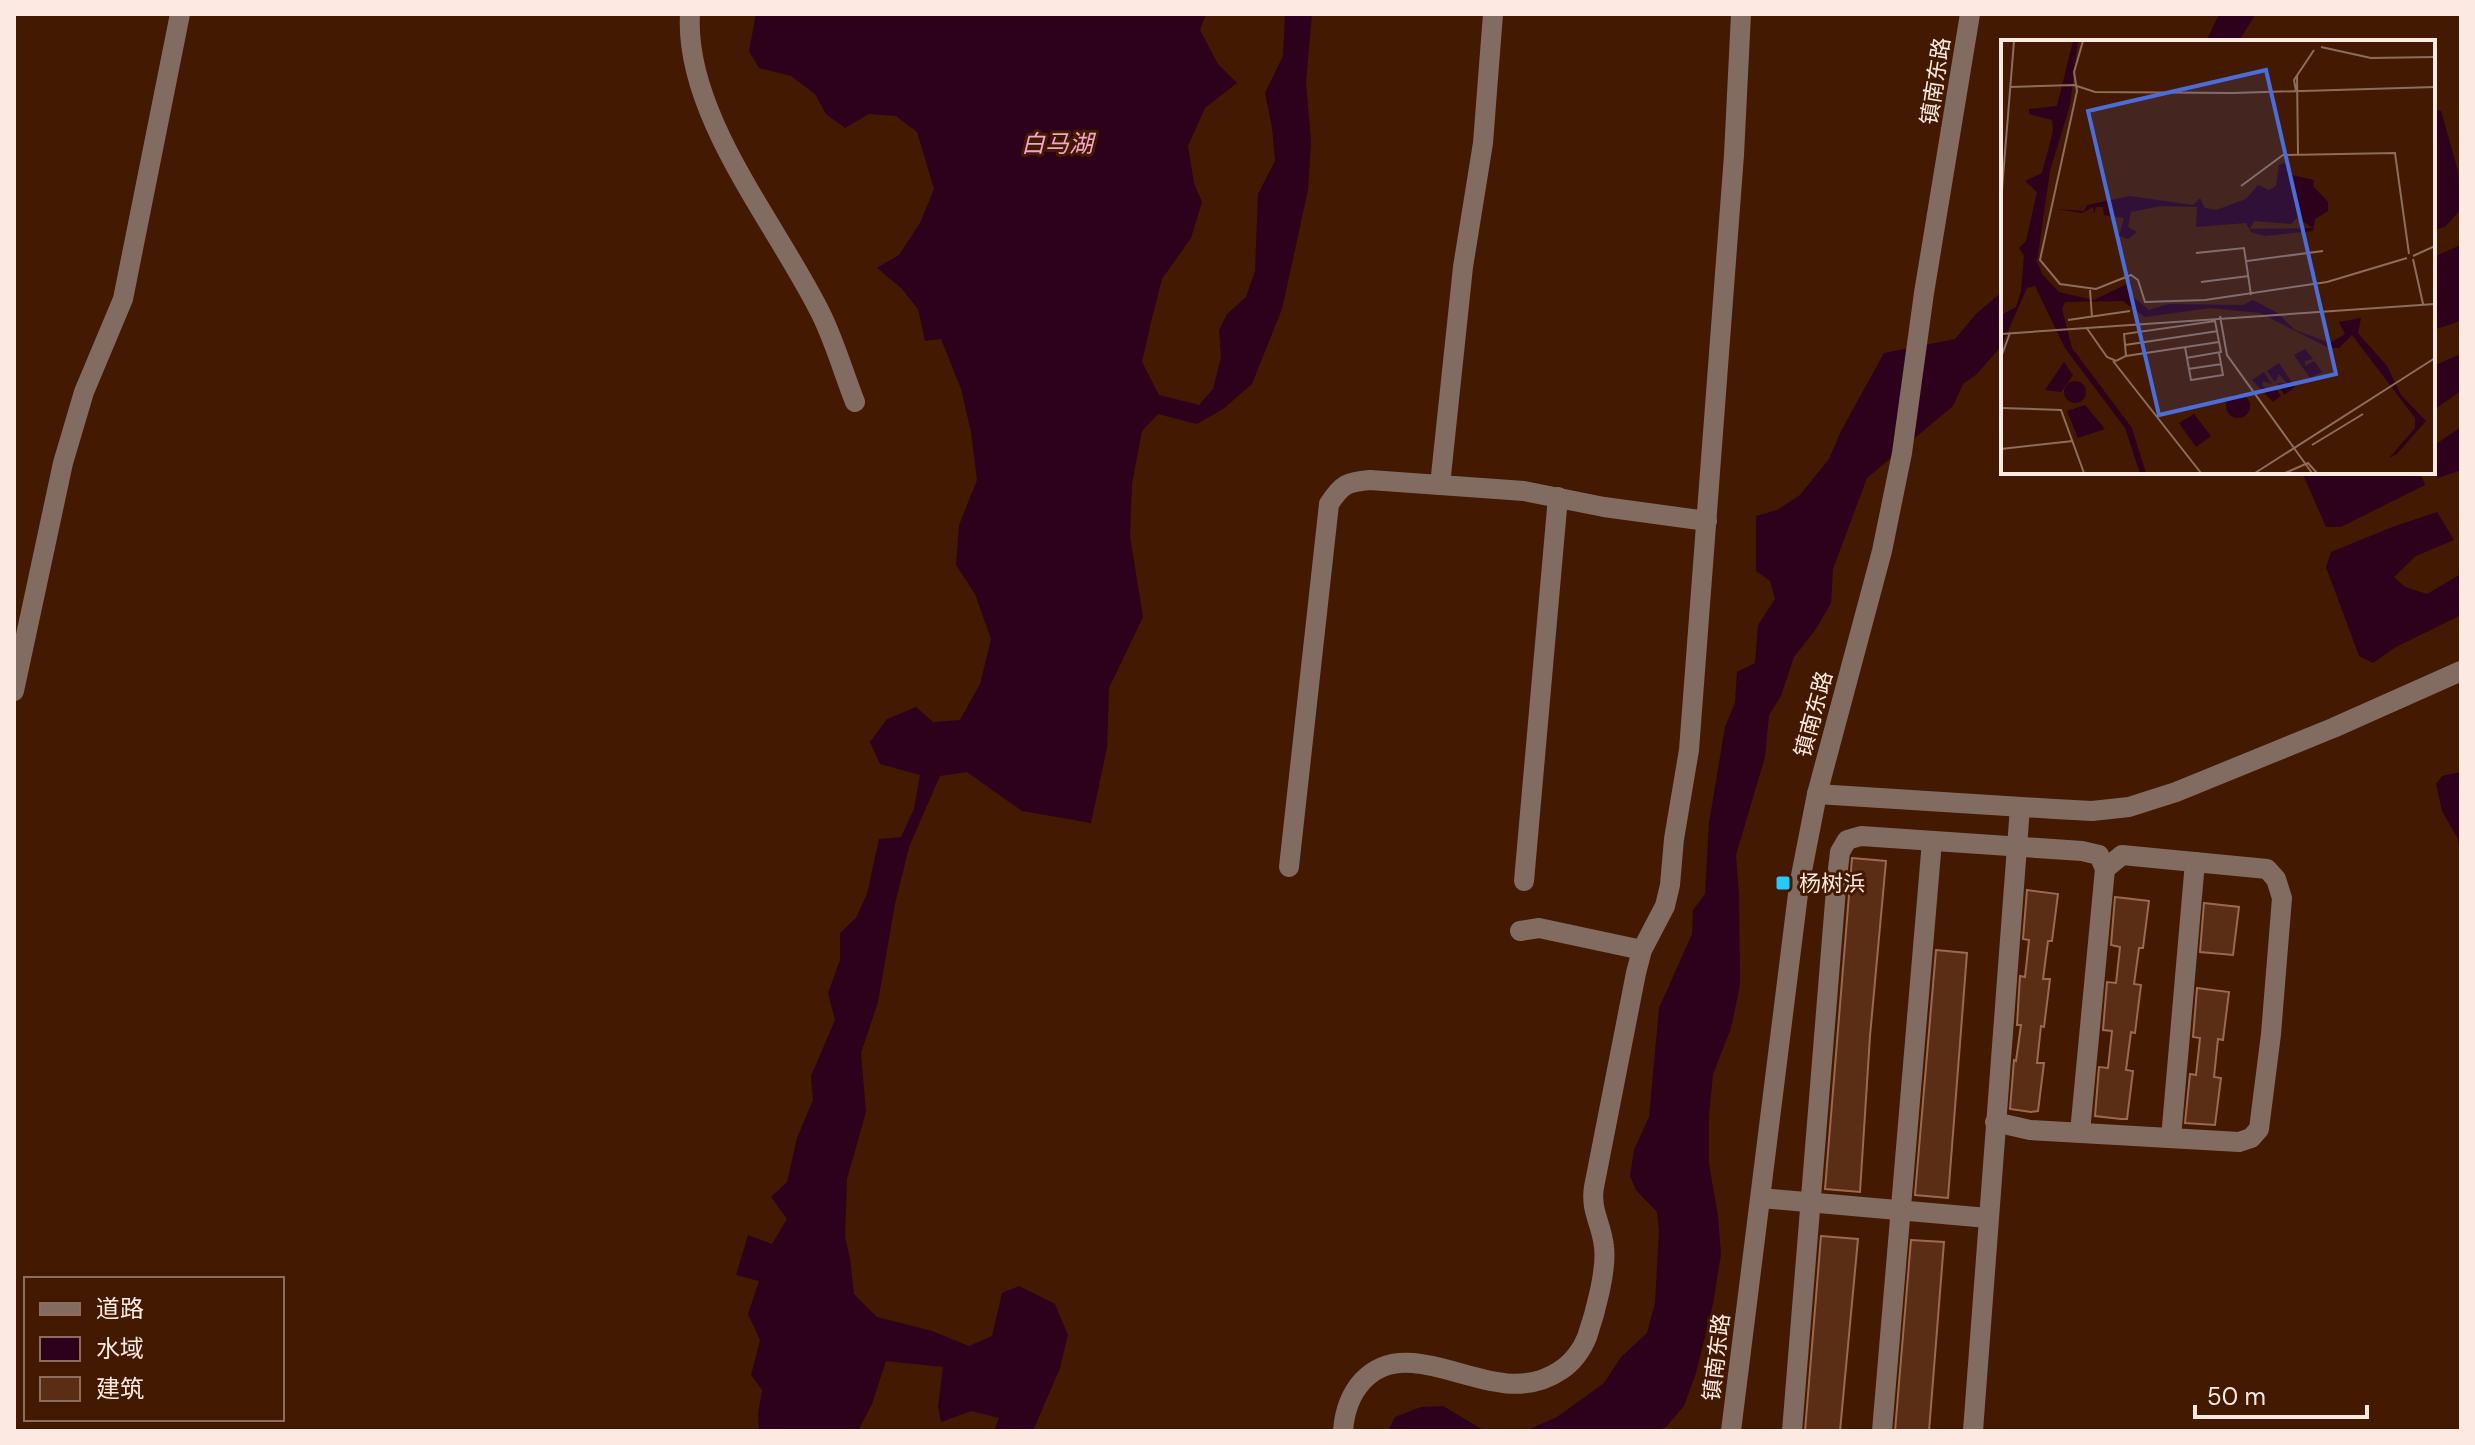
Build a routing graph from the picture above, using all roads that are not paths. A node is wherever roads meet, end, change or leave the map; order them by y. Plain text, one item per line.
1 (180, 14) edge
2 (690, 14) edge
3 (1493, 14) edge
4 (1741, 14) edge
5 (1970, 14) edge
6 (855, 402) dead end
7 (1440, 485) junction
8 (1558, 497) junction
9 (1707, 521) junction
10 (2461, 671) edge
11 (14, 691) edge
12 (1817, 794) junction
13 (2020, 807) junction
14 (1932, 841) junction
15 (2016, 847) junction
16 (2195, 862) junction
17 (1289, 867) dead end
18 (2105, 869) junction
19 (1524, 881) dead end
20 (1520, 931) dead end
21 (1642, 950) junction
22 (1995, 1122) junction
23 (2080, 1132) junction
24 (2171, 1138) junction
25 (1761, 1198) junction
26 (1810, 1203) junction
27 (1901, 1210) junction
28 (1988, 1218) junction
29 (1343, 1431) edge
30 (1731, 1431) edge
31 (1792, 1431) edge
32 (1882, 1431) edge
33 (1973, 1431) edge

1 - 11 street
2 - 6 street
3 - 7 street
4 - 9 street
5 - 12 street, 镇南东路
7 - 8 street
7 - 17 street
8 - 9 street
8 - 19 street
9 - 21 street
10 - 13 street
12 - 13 street
12 - 25 street, 镇南东路
13 - 15 street
14 - 15 street
14 - 26 street
14 - 27 street
15 - 18 street
15 - 22 street
16 - 18 street
16 - 24 street
16 - 24 street
18 - 23 street
20 - 21 street
21 - 29 street
22 - 23 street
22 - 28 street
23 - 24 street
25 - 26 street
25 - 30 street, 镇南东路
26 - 27 street
26 - 31 street
27 - 28 street
27 - 32 street
28 - 33 street

